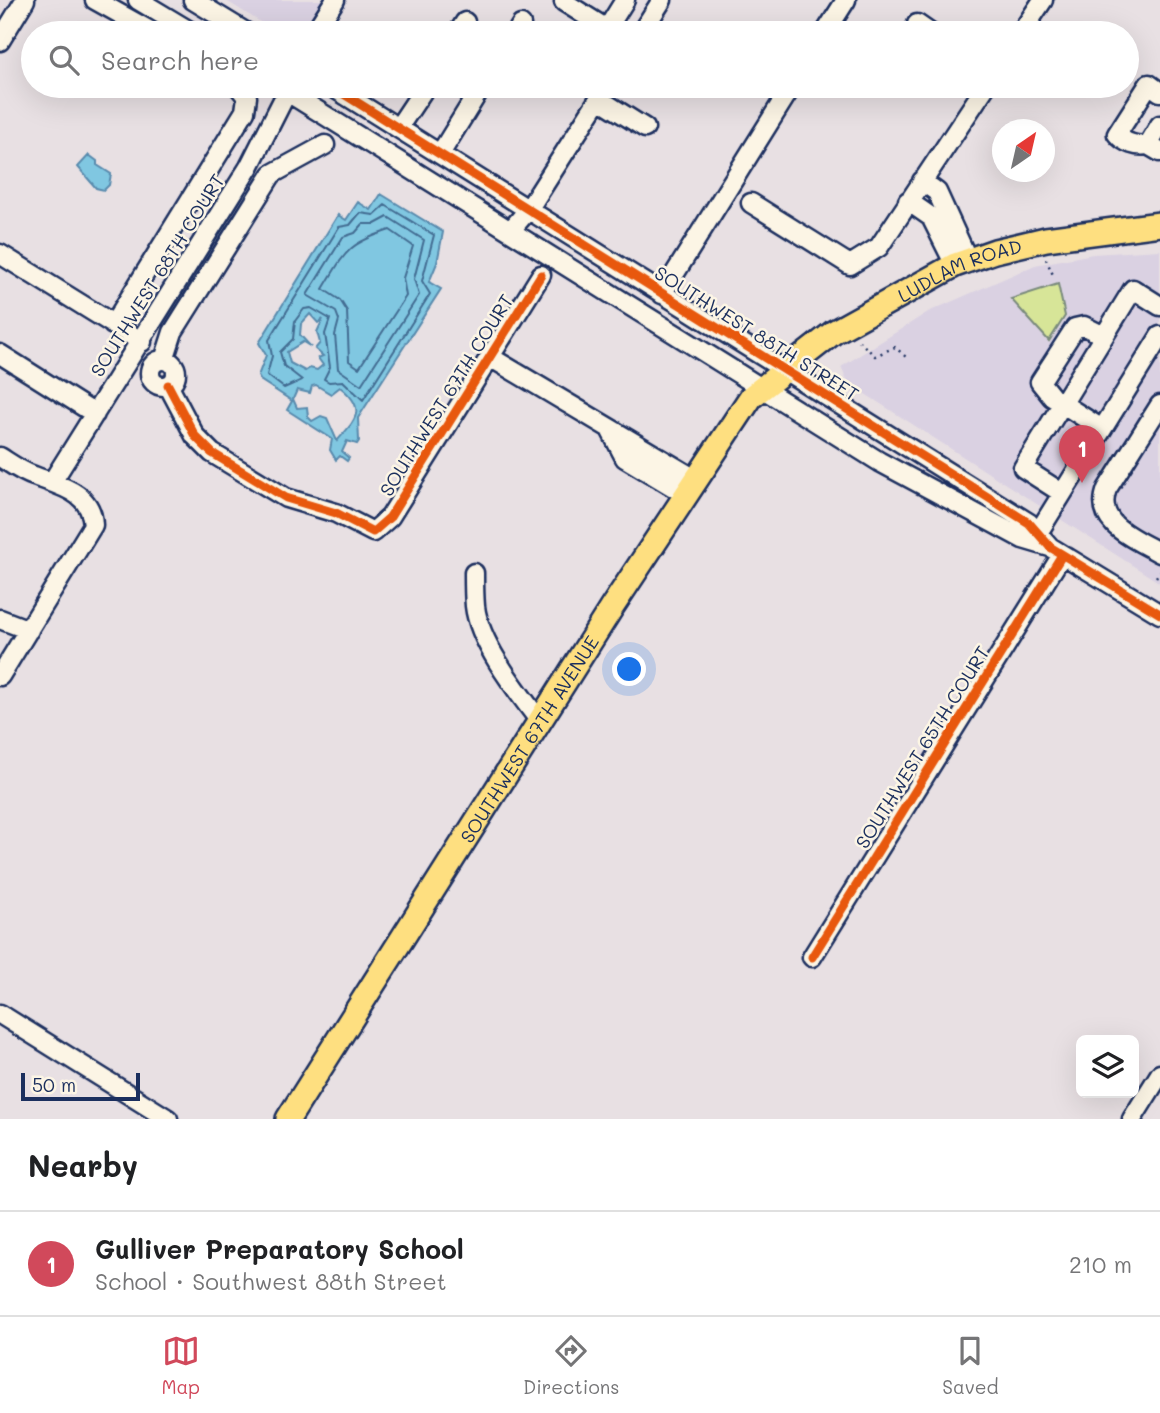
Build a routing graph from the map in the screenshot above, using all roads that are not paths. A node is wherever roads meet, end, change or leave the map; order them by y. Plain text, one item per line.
1 (25, 0) edge
2 (95, 0) edge
3 (138, 0) edge
4 (193, 0) edge
5 (335, 0) edge
6 (625, 0) edge
7 (662, 0) edge
8 (846, 0) edge
9 (1043, 0) edge
10 (564, 2) dead end
11 (133, 21) edge
12 (173, 21) edge
13 (227, 21) edge
14 (321, 21) edge
15 (594, 21) edge
16 (612, 21) edge
17 (649, 21) edge
18 (833, 21) edge
19 (1029, 21) edge
20 (0, 41) edge
21 (1160, 92) edge
22 (247, 98) edge
23 (280, 98) edge
24 (301, 98) edge
25 (350, 98) edge
26 (418, 98) edge
27 (475, 98) edge
28 (599, 98) edge
29 (610, 98) edge
30 (784, 98) edge
31 (978, 98) edge
32 (1160, 125) edge
33 (398, 128) junction
34 (645, 128) dead end
35 (325, 145) dead end
36 (1154, 148) edge
37 (440, 154) junction
38 (922, 181) junction
39 (202, 184) junction
40 (228, 201) junction
41 (908, 201) junction
42 (751, 203) dead end
43 (528, 210) junction
44 (1160, 224) edge
45 (511, 230) junction
46 (0, 254) edge
47 (962, 263) junction
48 (541, 275) dead end
49 (662, 294) junction
50 (1160, 306) edge
51 (113, 325) junction
52 (1104, 336) junction
53 (1160, 336) edge
54 (142, 342) junction
55 (0, 354) edge
56 (490, 357) junction
57 (164, 360) junction
58 (124, 370) junction
59 (782, 370) junction
60 (150, 378) junction
61 (169, 385) junction
62 (762, 387) junction
63 (1062, 404) junction
64 (1160, 405) edge
65 (95, 414) junction
66 (1102, 429) junction
67 (0, 457) edge
68 (52, 482) junction
69 (690, 487) junction
70 (1062, 493) junction
71 (1046, 544) junction
72 (1160, 553) edge
73 (474, 573) dead end
74 (1160, 614) edge
75 (0, 619) edge
76 (29, 630) junction
77 (0, 676) edge
78 (539, 720) junction
79 (812, 957) dead end
80 (0, 1014) edge
81 (1160, 1074) edge
82 (168, 1119) edge
83 (288, 1119) edge
84 (1132, 1119) edge

1 - 20 street
2 - 11 street
3 - 12 street
4 - 13 street
5 - 14 street
6 - 16 street
7 - 17 street
8 - 18 street
9 - 19 street
10 - 15 street
21 - 36 street
22 - 39 street
23 - 40 street, SOUTHWEST 68TH COURT
24 - 45 street, SOUTHWEST 88TH STREET
25 - 33 street, SOUTHWEST 88TH STREET
26 - 33 street
27 - 37 street
28 - 43 street
29 - 34 street
30 - 49 street
31 - 38 street
32 - 36 street
33 - 37 street, SOUTHWEST 88TH STREET
35 - 57 street
37 - 43 street, SOUTHWEST 88TH STREET
38 - 41 street
38 - 47 street
39 - 40 street
39 - 51 street
40 - 54 street, SOUTHWEST 68TH COURT
41 - 42 street
41 - 47 street
43 - 45 street
43 - 49 street, SOUTHWEST 88TH STREET
44 - 47 main road, LUDLAM ROAD
45 - 62 street, SOUTHWEST 88TH STREET
46 - 51 street
47 - 59 main road, LUDLAM ROAD
48 - 56 street, SOUTHWEST 67TH COURT
49 - 59 street, SOUTHWEST 88TH STREET
50 - 52 street
51 - 54 street
52 - 63 street
52 - 63 street
53 - 66 street, SOUTHWEST 65TH COURT
54 - 58 street, SOUTHWEST 68TH COURT
55 - 65 street
56 - 61 street, SOUTHWEST 67TH COURT
56 - 69 street
57 - 60 street
57 - 61 street
58 - 60 street
58 - 65 street, SOUTHWEST 68TH COURT
59 - 62 main road, SOUTHWEST 67TH AVENUE
59 - 71 street, SOUTHWEST 88TH STREET
60 - 61 street
62 - 69 main road, SOUTHWEST 67TH AVENUE
62 - 71 street, SOUTHWEST 88TH STREET
63 - 66 street
63 - 70 street
64 - 72 street
65 - 68 street, SOUTHWEST 68TH COURT
66 - 70 street, SOUTHWEST 65TH COURT
67 - 68 street
68 - 76 street
69 - 78 main road, SOUTHWEST 67TH AVENUE
70 - 71 street, SOUTHWEST 65TH COURT
71 - 74 street, SOUTHWEST 88TH STREET
71 - 79 street, SOUTHWEST 65TH COURT
73 - 78 street
75 - 76 street
76 - 77 street
78 - 83 main road, SOUTHWEST 67TH AVENUE
80 - 82 street
81 - 84 street

